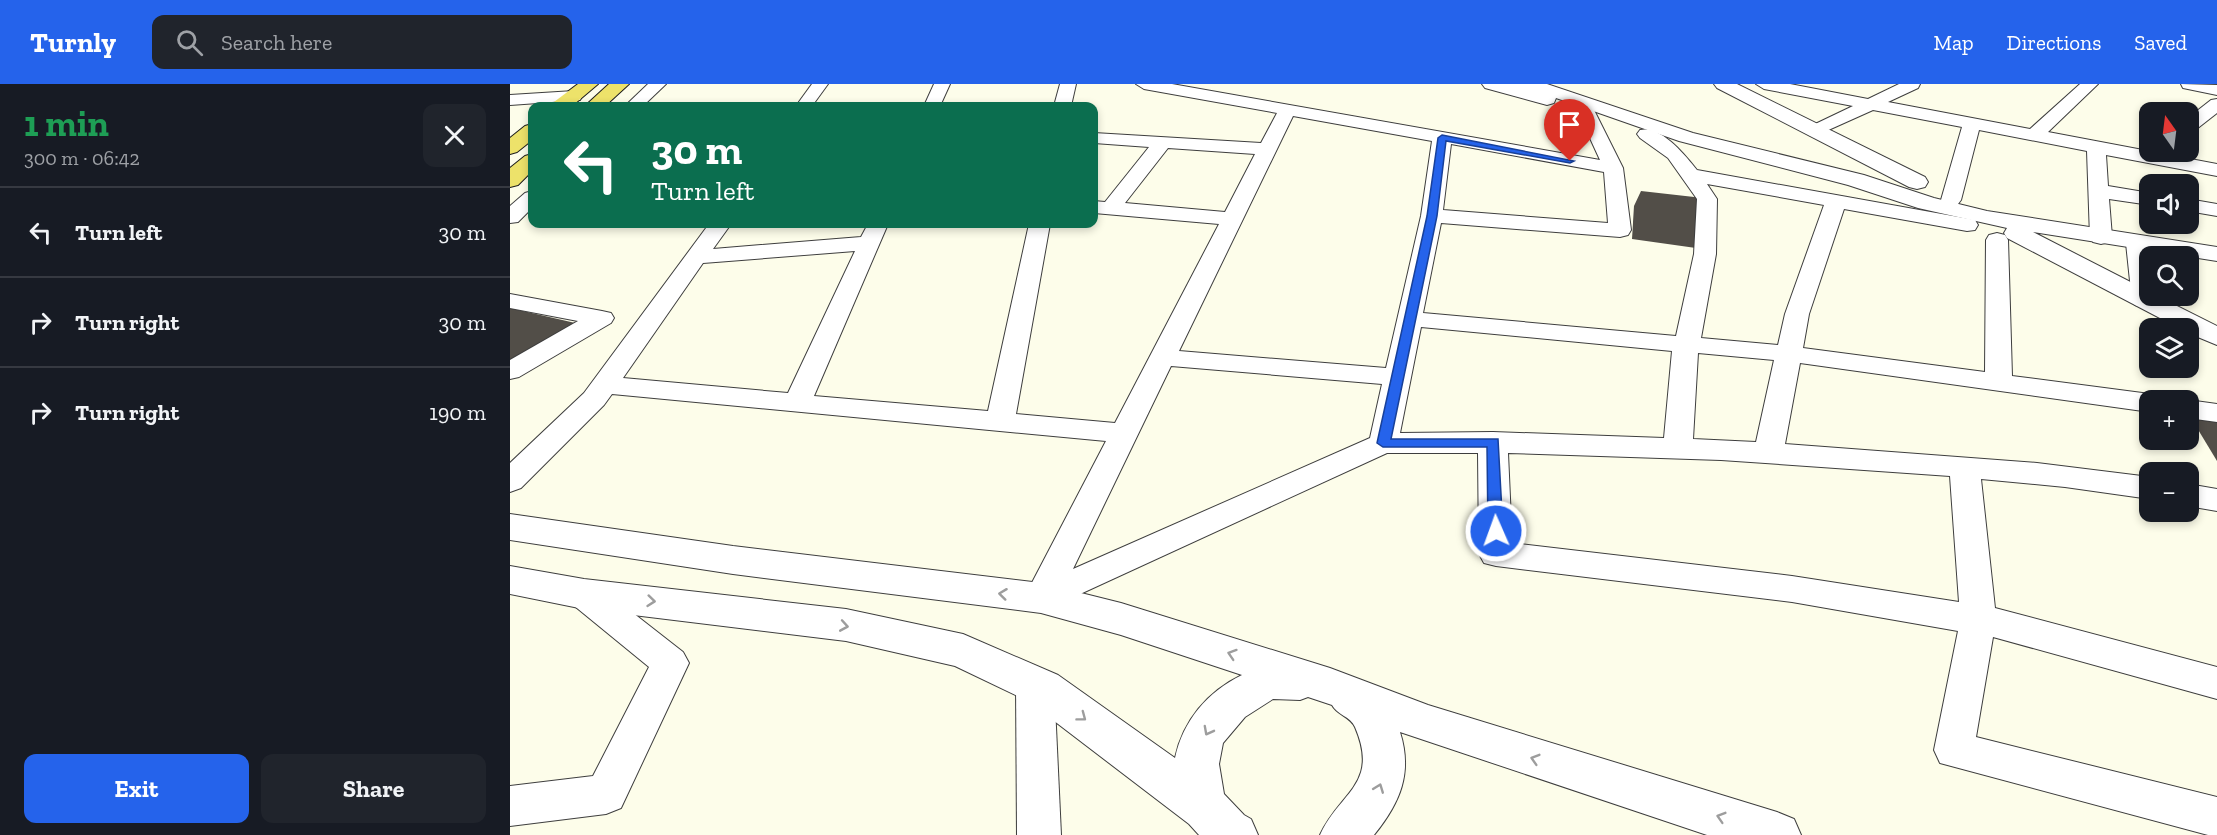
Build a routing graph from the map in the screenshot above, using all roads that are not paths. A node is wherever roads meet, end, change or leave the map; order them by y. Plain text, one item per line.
1 (589, 84) edge
2 (620, 84) edge
3 (658, 84) edge
4 (820, 84) edge
5 (942, 84) edge
6 (1068, 84) edge
7 (1144, 84) edge
8 (1491, 84) edge
9 (1706, 84) edge
10 (1723, 84) edge
11 (1764, 84) edge
12 (1912, 84) edge
13 (2090, 84) edge
14 (2189, 84) edge
15 (1531, 85) edge
16 (1167, 86) edge
17 (1788, 86) edge
18 (2217, 90) edge
19 (510, 100) edge
20 (568, 101) edge
21 (599, 102) edge
22 (638, 102) edge
23 (807, 102) edge
24 (934, 102) edge
25 (1064, 102) edge
26 (2217, 104) edge
27 (1872, 105) junction
28 (1287, 110) junction
29 (1587, 112) junction
30 (2199, 118) edge
31 (528, 122) edge
32 (1972, 123) junction
33 (1815, 131) junction
34 (1646, 134) junction
35 (2034, 135) junction
36 (1098, 138) edge
37 (1442, 138) junction
38 (1162, 143) junction
39 (2096, 147) junction
40 (510, 148) edge
41 (1267, 149) junction
42 (2139, 153) edge
43 (2184, 162) edge
44 (528, 164) edge
45 (1613, 168) junction
46 (2217, 170) edge
47 (1689, 175) junction
48 (510, 180) edge
49 (528, 187) edge
50 (2098, 192) junction
51 (510, 194) edge
52 (2139, 198) edge
53 (528, 201) edge
54 (1836, 201) junction
55 (1939, 201) junction
56 (2199, 207) edge
57 (1102, 208) edge
58 (2217, 210) edge
59 (1432, 216) junction
60 (510, 217) edge
61 (1232, 219) junction
62 (717, 228) edge
63 (1039, 228) edge
64 (1984, 228) junction
65 (874, 233) edge
66 (2101, 237) junction
67 (2137, 243) junction
68 (2217, 255) edge
69 (696, 257) junction
70 (2139, 259) edge
71 (2139, 298) edge
72 (510, 301) edge
73 (2156, 306) edge
74 (655, 314) junction
75 (602, 318) junction
76 (2143, 318) edge
77 (1410, 319) junction
78 (2217, 337) edge
79 (1687, 345) junction
80 (2199, 349) edge
81 (1789, 354) junction
82 (1162, 357) junction
83 (2217, 358) edge
84 (510, 371) edge
85 (1397, 377) junction
86 (1998, 383) junction
87 (604, 385) junction
88 (2139, 402) edge
89 (797, 403) junction
90 (2199, 411) edge
91 (2217, 413) edge
92 (1000, 422) junction
93 (1124, 433) junction
94 (1493, 442) junction
95 (1383, 443) junction
96 (1678, 448) junction
97 (1769, 452) junction
98 (1965, 467) junction
99 (510, 481) edge
100 (2139, 486) edge
101 (2199, 497) edge
102 (2217, 500) edge
103 (510, 527) edge
104 (510, 580) edge
105 (584, 594) junction
106 (1041, 598) junction
107 (1978, 620) junction
108 (2217, 682) edge
109 (1035, 684) junction
110 (1330, 686) junction
111 (510, 806) edge
112 (2217, 817) edge
113 (1211, 829) edge
114 (1039, 835) edge
115 (1344, 835) edge
116 (1777, 835) edge

1 - 20 main road
2 - 21 main road
3 - 22 street
4 - 23 street
5 - 24 street
6 - 25 street
7 - 16 street
8 - 29 street
9 - 55 street
10 - 33 street
11 - 17 street
12 - 27 street
13 - 35 street
14 - 18 street
15 - 55 street
16 - 28 street
17 - 27 street
19 - 20 street
26 - 30 street
27 - 32 street
27 - 33 street
28 - 37 street
28 - 41 street
29 - 34 street
29 - 45 street
31 - 40 main road
32 - 35 street
32 - 55 street
33 - 55 street
34 - 47 street
34 - 55 street
35 - 39 street
36 - 38 street
37 - 45 street
37 - 59 street
38 - 41 street
38 - 57 street
39 - 42 street
39 - 50 street
41 - 61 street
43 - 46 street
44 - 48 main road
45 - 59 street
47 - 54 street
47 - 79 street
49 - 51 street
50 - 52 street
50 - 66 street
53 - 60 street
54 - 64 street
54 - 81 street
55 - 64 street
56 - 58 street
57 - 61 street
59 - 77 street
61 - 82 street
62 - 69 street
63 - 92 street
64 - 66 street
64 - 71 street
64 - 76 street
64 - 86 street
65 - 69 street
65 - 89 street
66 - 67 street
67 - 68 street
67 - 70 street
69 - 74 street
72 - 75 street
73 - 78 street
74 - 75 street
74 - 87 street
75 - 84 street
77 - 79 street
77 - 85 street
79 - 81 street
79 - 96 street
80 - 83 street
81 - 86 street
81 - 97 street
82 - 85 street
82 - 93 street
85 - 95 street
86 - 88 street
87 - 89 street
87 - 99 street
89 - 92 street
90 - 91 street
92 - 93 street
93 - 106 street
94 - 95 street
94 - 96 street
94 - 107 street
95 - 106 street
96 - 97 street
97 - 98 street
98 - 100 street
98 - 107 street
101 - 102 street
106 -> 103 street
104 - 105 street
105 -> 109 street
105 - 111 street
110 -> 106 street
107 - 108 street
107 - 112 street
109 -> 113 street
109 - 114 street
110 -> 113 street
115 -> 110 street
116 -> 110 street

